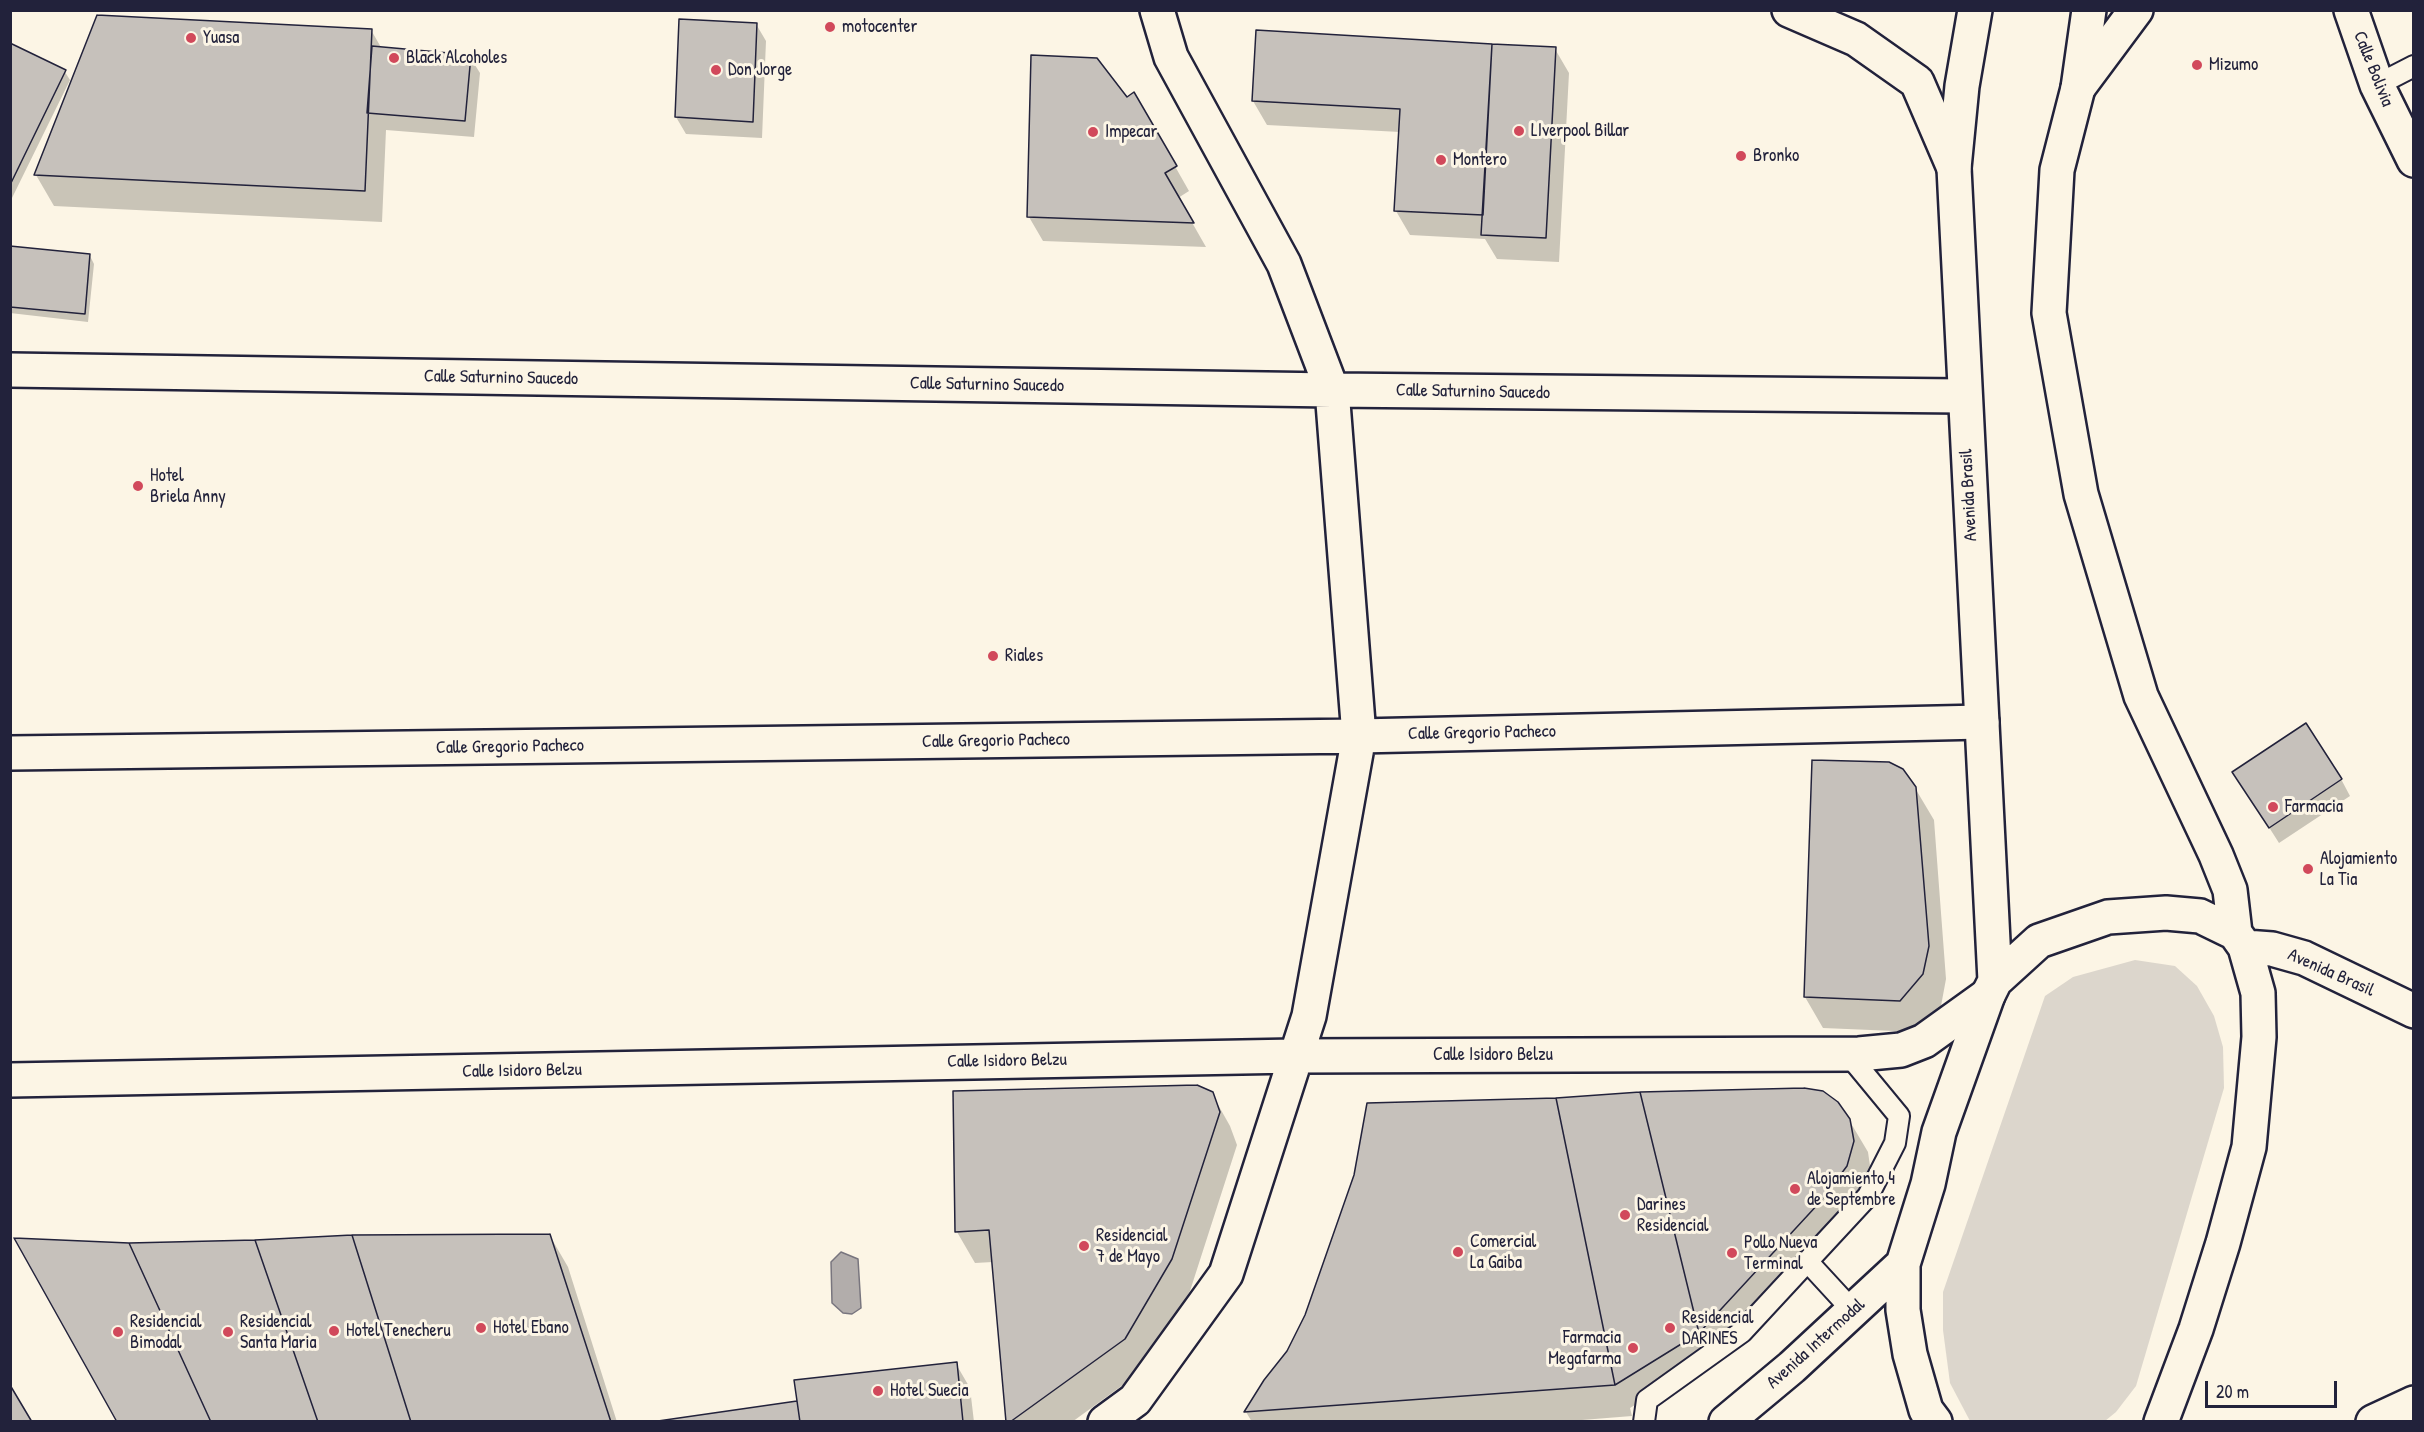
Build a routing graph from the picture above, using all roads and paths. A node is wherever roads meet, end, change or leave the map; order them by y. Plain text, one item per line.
1 (1157, 10) edge
2 (1789, 10) edge
3 (1976, 10) edge
4 (2089, 10) edge
5 (2136, 10) edge
6 (2351, 10) edge
7 (2414, 66) edge
8 (2377, 85) junction
9 (2078, 88) junction
10 (2414, 160) edge
11 (1954, 168) junction
12 (10, 370) edge
13 (1332, 390) junction
14 (1963, 396) junction
15 (1982, 722) junction
16 (1359, 736) junction
17 (10, 753) edge
18 (2240, 940) junction
19 (1991, 988) junction
20 (2414, 1011) edge
21 (1847, 1053) junction
22 (1295, 1056) junction
23 (10, 1080) edge
24 (1807, 1261) junction
25 (1903, 1263) junction
26 (1853, 1311) junction
27 (2414, 1402) edge
28 (1105, 1422) edge
29 (1644, 1422) edge
30 (1726, 1422) edge
31 (1935, 1422) edge
32 (2161, 1422) edge
33 (2373, 1422) edge

1 - 13 street
2 - 11 street
3 - 11 street, Avenida Brasil
4 - 9 street
5 - 9 street
6 - 8 street, Calle Bolivia
7 - 8 lane
8 - 10 street, Calle Bolivia
9 - 18 street
11 - 14 street, Avenida Brasil
12 - 13 street, Calle Saturnino Saucedo
13 - 14 street, Calle Saturnino Saucedo
13 - 16 street
14 - 15 street, Avenida Brasil
15 - 16 street, Calle Gregorio Pacheco
15 - 19 street, Avenida Brasil
16 - 17 street, Calle Gregorio Pacheco
16 - 22 street
18 - 19 street, Avenida Brasil
18 - 20 street, Avenida Brasil
18 - 32 street
19 - 21 street, Calle Isidoro Belzu
19 - 25 street
21 - 22 street, Calle Isidoro Belzu
21 - 24 lane
22 - 23 street, Calle Isidoro Belzu
22 - 28 street
24 - 26 lane
24 - 29 lane
25 - 26 street, Avenida Intermodal
25 - 31 street
26 - 30 street, Avenida Intermodal
27 - 33 street

